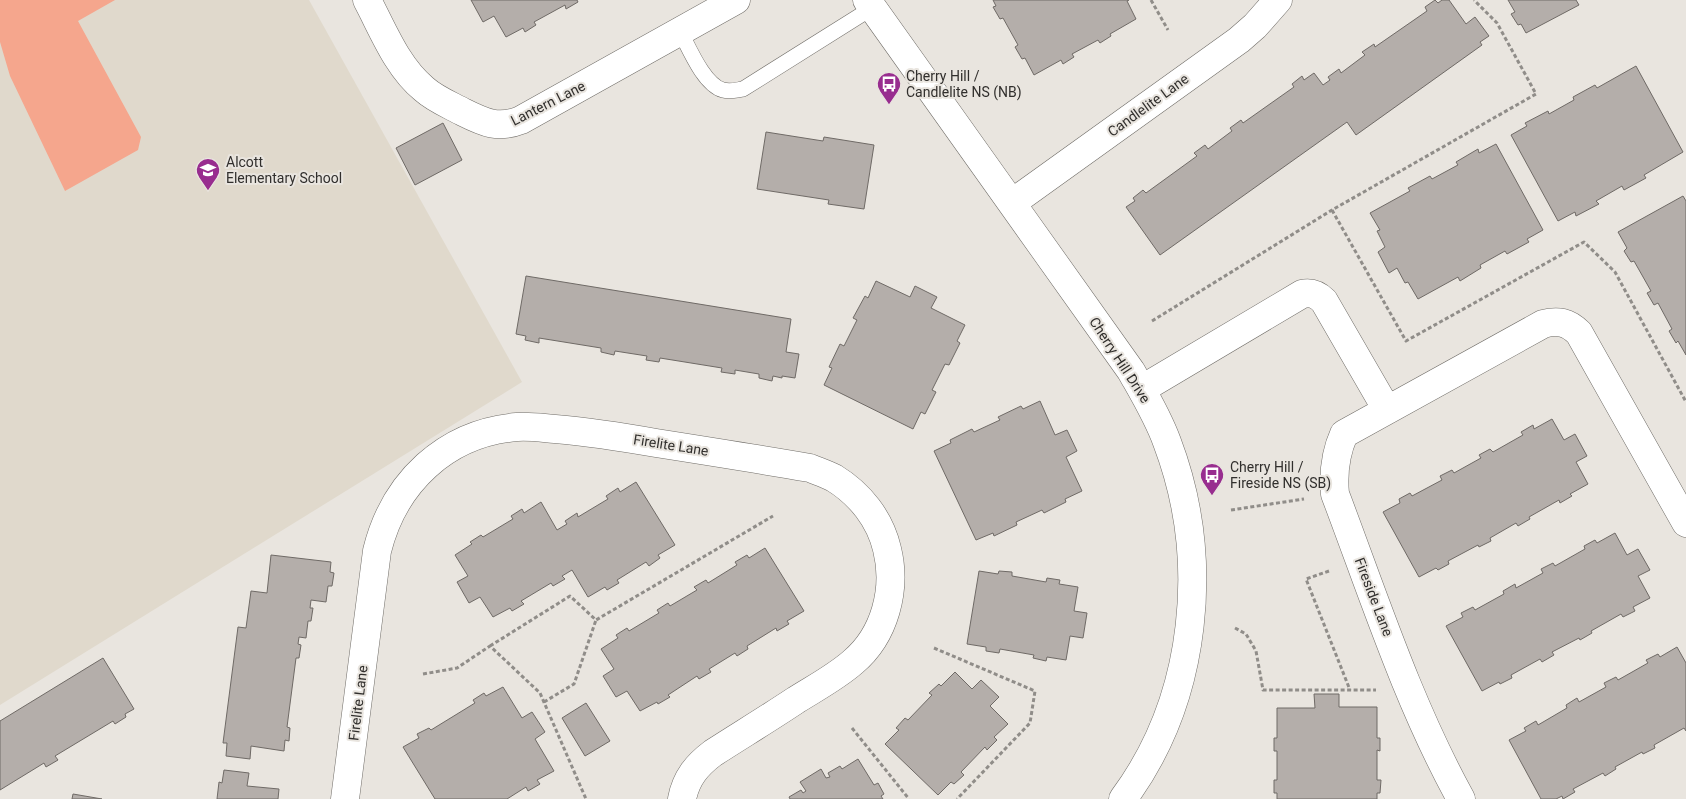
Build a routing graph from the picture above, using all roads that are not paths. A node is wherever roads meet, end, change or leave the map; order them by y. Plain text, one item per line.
1 (366, 0) edge
2 (736, 0) edge
3 (1278, 0) edge
4 (870, 4) edge
5 (680, 31) junction
6 (1012, 203) junction
7 (1142, 389) junction
8 (1387, 410) junction
9 (1686, 523) edge
10 (345, 799) edge
11 (682, 799) edge
12 (1124, 799) edge
13 (1461, 799) edge

1 - 5 street, Lantern Lane
2 - 5 street, Lantern Lane
3 - 6 street, Candlelite Lane
4 - 5 lane
4 - 6 street, Cherry Hill Drive
6 - 7 street, Cherry Hill Drive
7 - 8 street
7 - 12 street, Cherry Hill Drive
8 - 9 street, Fireside Lane
8 - 13 street, Fireside Lane
10 - 11 street, Firelite Lane

